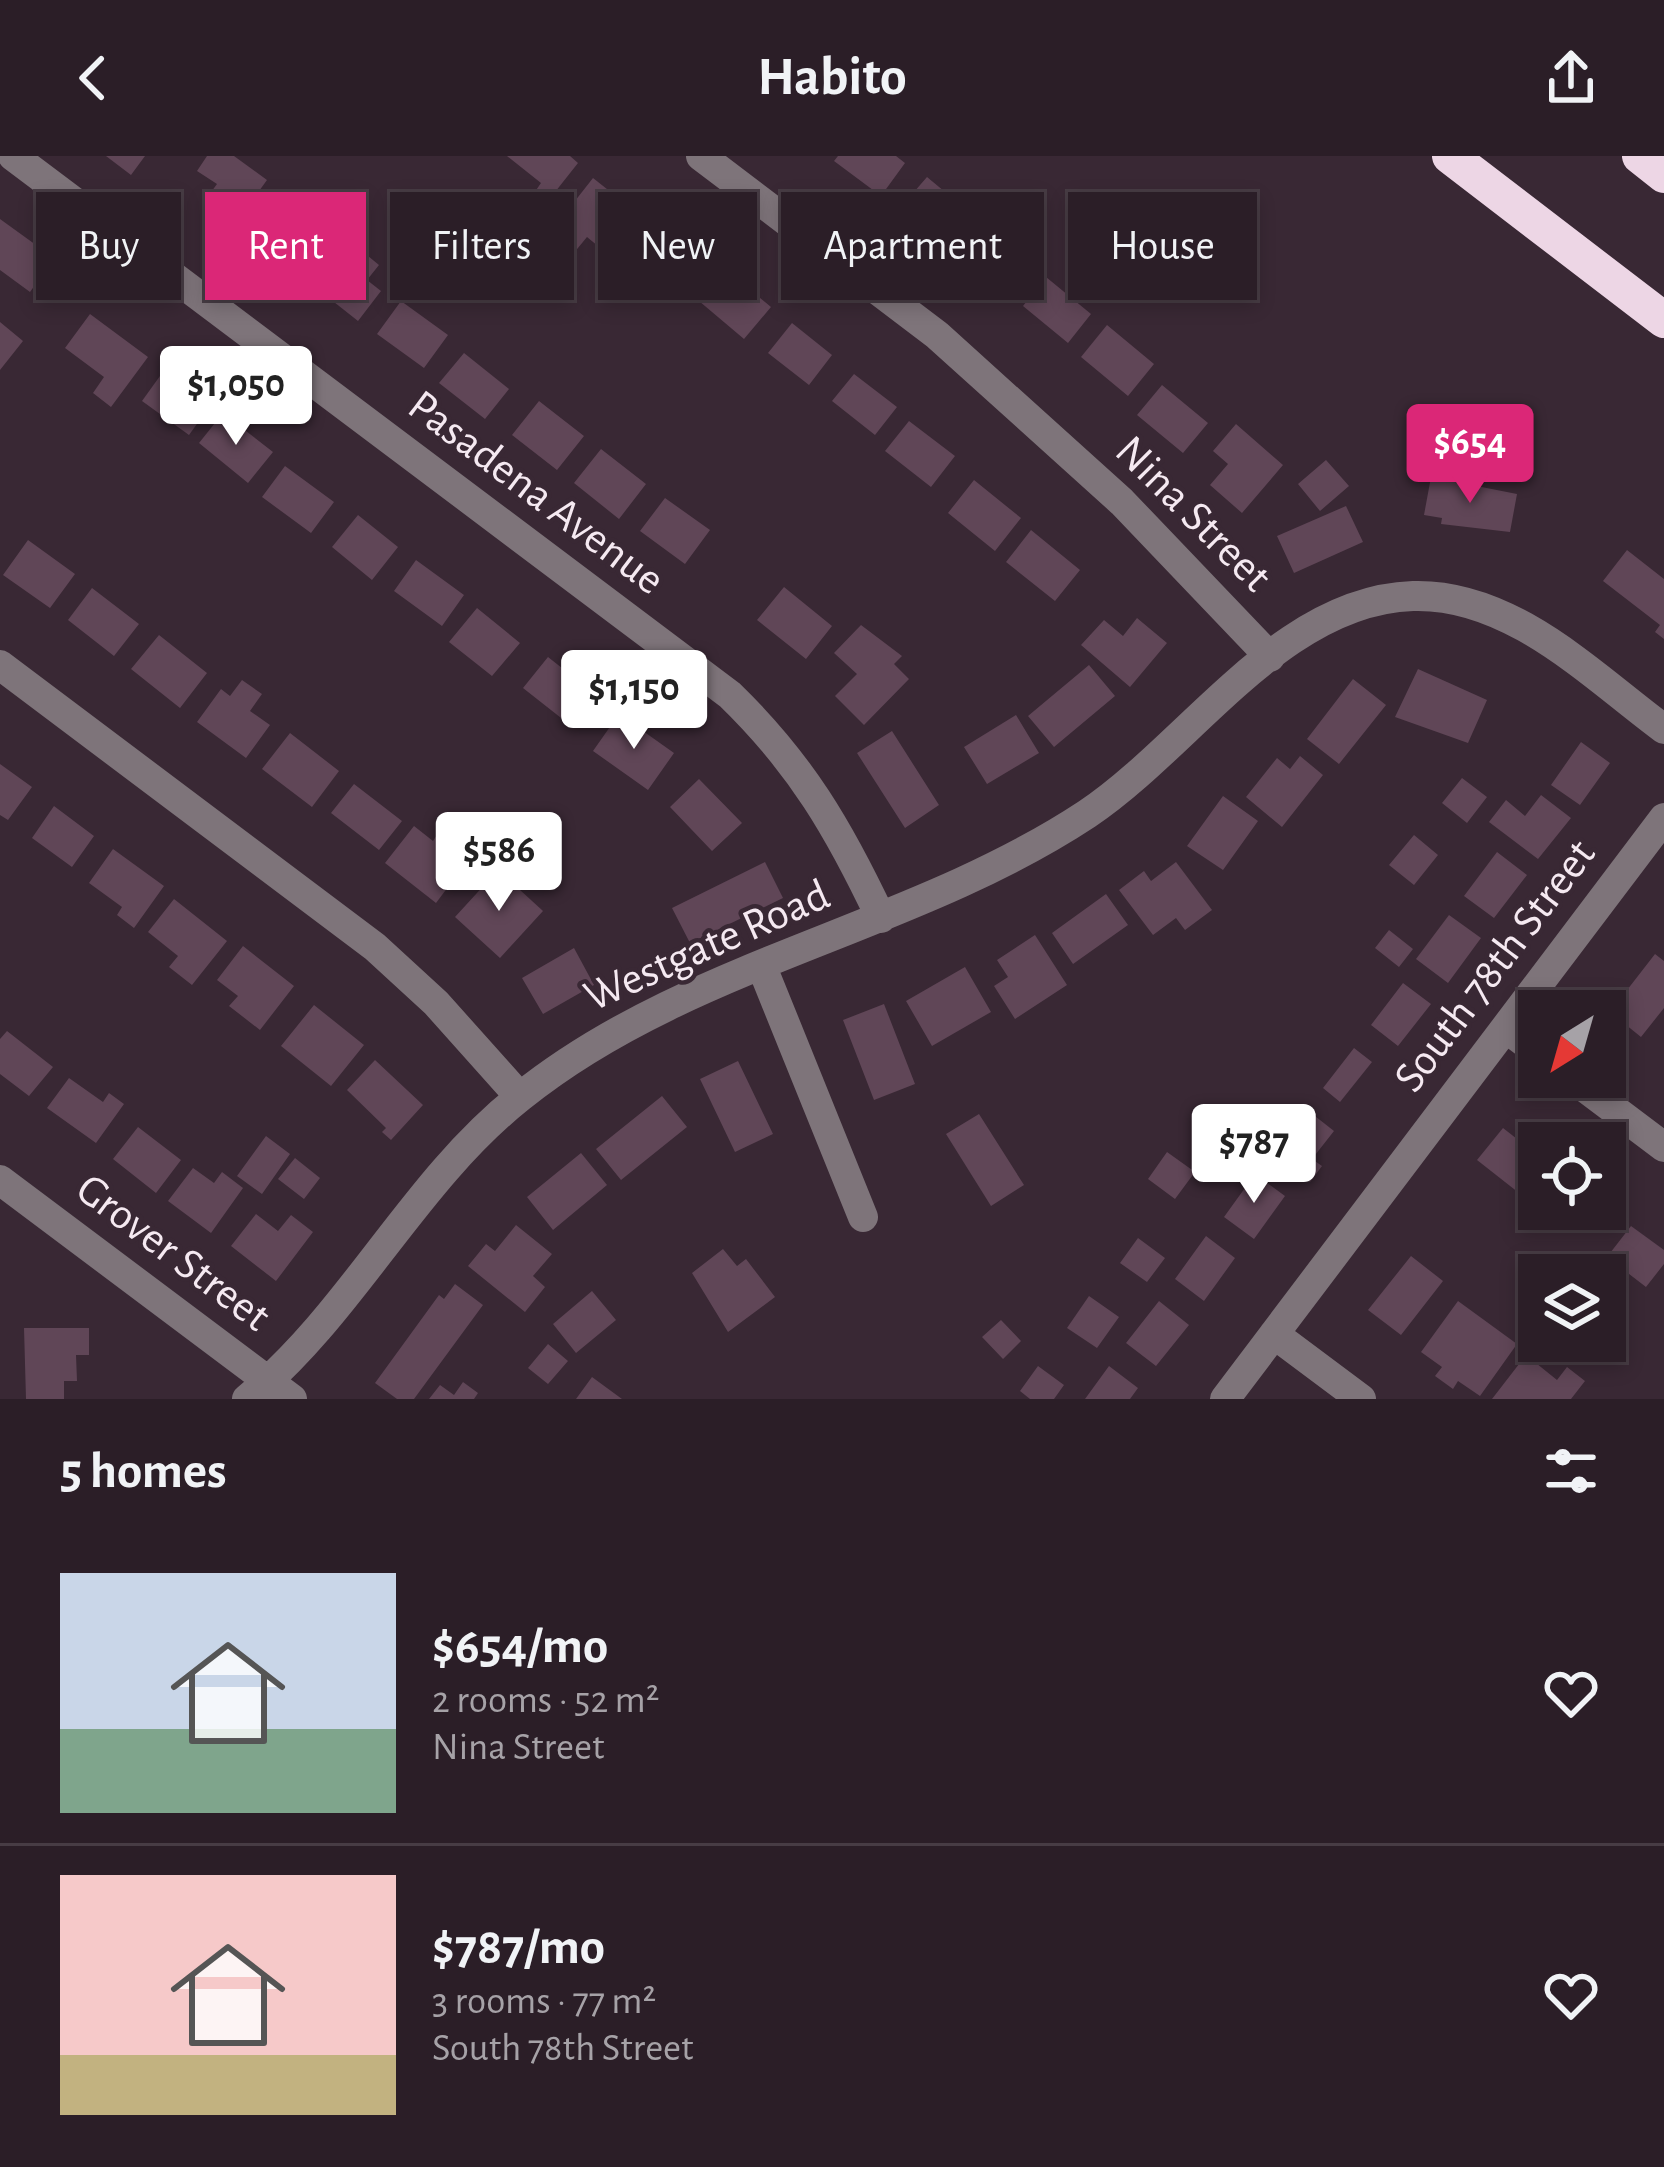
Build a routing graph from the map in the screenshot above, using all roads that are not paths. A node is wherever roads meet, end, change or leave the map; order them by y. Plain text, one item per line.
1 (13, 156) edge
2 (701, 156) edge
3 (1450, 156) edge
4 (1640, 156) edge
5 (1664, 175) edge
6 (1664, 320) edge
7 (1270, 657) junction
8 (0, 665) edge
9 (1664, 729) edge
10 (1664, 818) edge
11 (881, 918) junction
12 (762, 967) junction
13 (1506, 1028) junction
14 (1518, 1037) edge
15 (520, 1096) junction
16 (1599, 1098) edge
17 (1664, 1147) edge
18 (0, 1180) edge
19 (863, 1217) dead end
20 (1274, 1334) junction
21 (269, 1393) edge
22 (1225, 1399) edge
23 (1361, 1399) edge

1 - 11 street, Pasadena Avenue
2 - 7 street, Nina Street
3 - 6 highway
4 - 5 highway
7 - 9 street, Nina Street
7 - 11 street, Westgate Road
8 - 15 street
10 - 13 street, South 78th Street
11 - 12 street, Westgate Road
12 - 15 street, Westgate Road
12 - 19 street
13 - 14 street
13 - 20 street, South 78th Street
15 - 21 street, Westgate Road
16 - 17 street
18 - 21 street, Grover Street
20 - 22 street, South 78th Street
20 - 23 street

